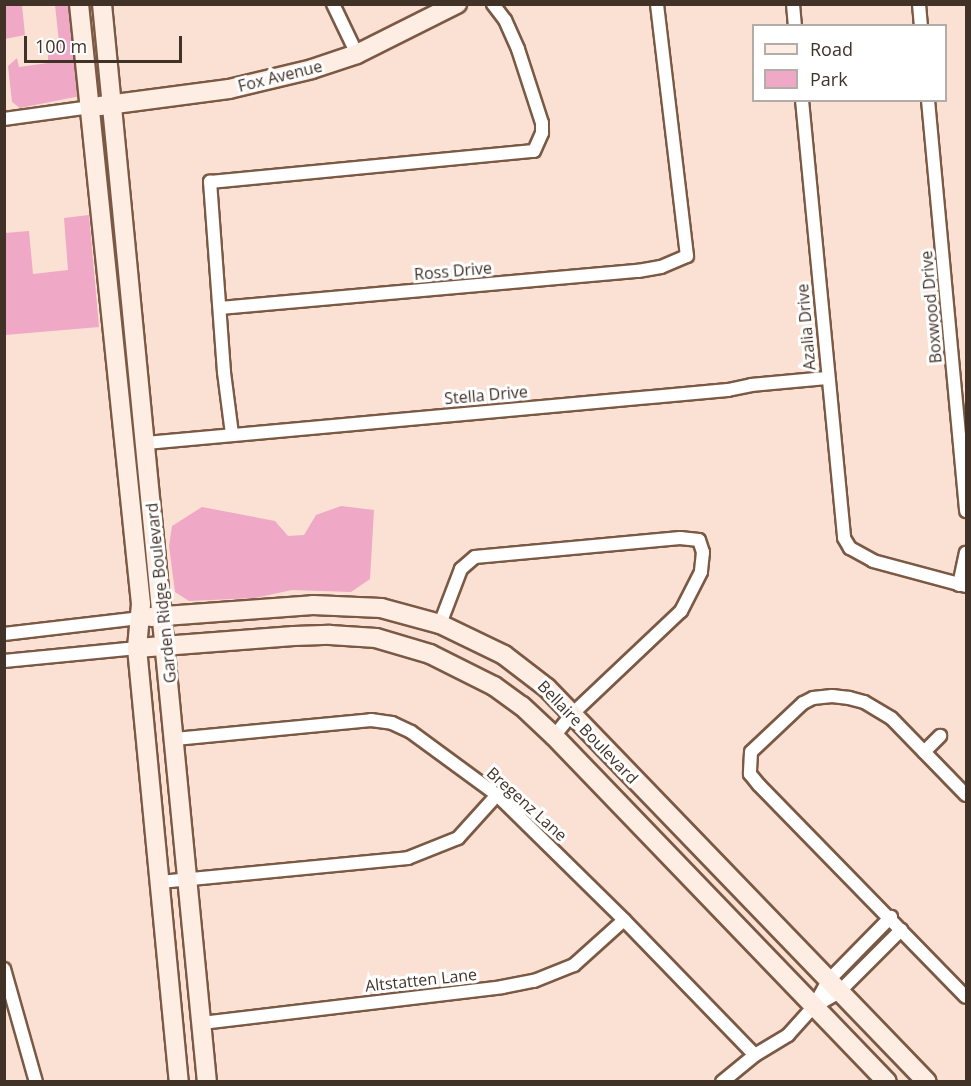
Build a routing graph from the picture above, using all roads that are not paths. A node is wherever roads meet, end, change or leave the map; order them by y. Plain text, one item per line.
1 (79, 4) edge
2 (102, 4) edge
3 (333, 4) edge
4 (458, 4) edge
5 (493, 4) edge
6 (657, 4) edge
7 (793, 4) edge
8 (919, 4) edge
9 (795, 24) edge
10 (921, 24) edge
11 (357, 54) junction
12 (802, 102) edge
13 (928, 102) edge
14 (112, 104) junction
15 (90, 107) junction
16 (4, 119) edge
17 (220, 308) junction
18 (114, 358) junction
19 (827, 378) junction
20 (232, 434) junction
21 (146, 443) junction
22 (966, 511) edge
23 (966, 553) edge
24 (963, 585) edge
25 (164, 616) junction
26 (141, 618) junction
27 (440, 624) junction
28 (4, 634) edge
29 (167, 646) junction
30 (137, 648) junction
31 (4, 661) edge
32 (572, 714) junction
33 (554, 736) junction
34 (940, 736) dead end
35 (175, 739) junction
36 (924, 752) junction
37 (497, 795) junction
38 (966, 795) edge
39 (188, 879) junction
40 (160, 882) junction
41 (891, 917) junction
42 (624, 920) junction
43 (901, 930) junction
44 (4, 969) edge
45 (834, 986) junction
46 (966, 997) edge
47 (814, 1006) junction
48 (202, 1023) junction
49 (754, 1055) junction
50 (36, 1082) edge
51 (179, 1082) edge
52 (207, 1082) edge
53 (722, 1082) edge
54 (887, 1082) edge
55 (927, 1082) edge

1 - 15 main road, Garden Ridge Boulevard
2 - 14 main road, Garden Ridge Boulevard
3 - 11 street
4 - 11 main road, Fox Avenue
5 - 17 street
6 - 17 street, Ross Drive
7 - 9 street
8 - 10 street
11 - 14 main road, Fox Avenue
12 - 19 street, Azalia Drive
13 - 22 street, Boxwood Drive
14 - 15 main road, Fox Avenue
14 - 21 main road, Garden Ridge Boulevard
15 - 16 street
15 - 18 main road, Garden Ridge Boulevard
17 - 20 street
18 - 21 main road
18 - 26 main road, Garden Ridge Boulevard
19 - 20 street, Stella Drive
19 - 24 street, Azalia Drive
20 - 21 street, Stella Drive
21 - 25 main road, Garden Ridge Boulevard
23 - 24 street
25 - 26 main road, Bellaire Boulevard
25 - 27 main road, Bellaire Boulevard
25 - 29 main road, Garden Ridge Boulevard
26 - 28 street
26 - 30 main road, Garden Ridge Boulevard
27 - 32 main road, Bellaire Boulevard
27 - 32 street
29 - 30 main road, Bellaire Boulevard
29 - 33 main road, Bellaire Boulevard
29 - 35 main road, Garden Ridge Boulevard
30 - 31 street
30 - 40 main road, Garden Ridge Boulevard
32 - 33 street
32 - 45 main road, Bellaire Boulevard
33 - 47 main road, Bellaire Boulevard
34 - 36 street
35 - 37 street, Bregenz Lane
35 - 39 main road, Garden Ridge Boulevard
36 - 38 street
36 - 41 street
37 - 39 street
37 - 42 street, Bregenz Lane
39 - 40 street
39 - 48 main road, Garden Ridge Boulevard
40 - 51 main road, Garden Ridge Boulevard
41 - 43 street
41 - 45 street
42 - 48 street, Altstatten Lane
42 - 49 street, Bregenz Lane
43 - 45 street
43 - 46 street
44 - 50 street
45 - 47 street
45 - 55 main road, Bellaire Boulevard
47 - 49 street
47 - 54 main road, Bellaire Boulevard
48 - 52 main road, Garden Ridge Boulevard
49 - 53 street

